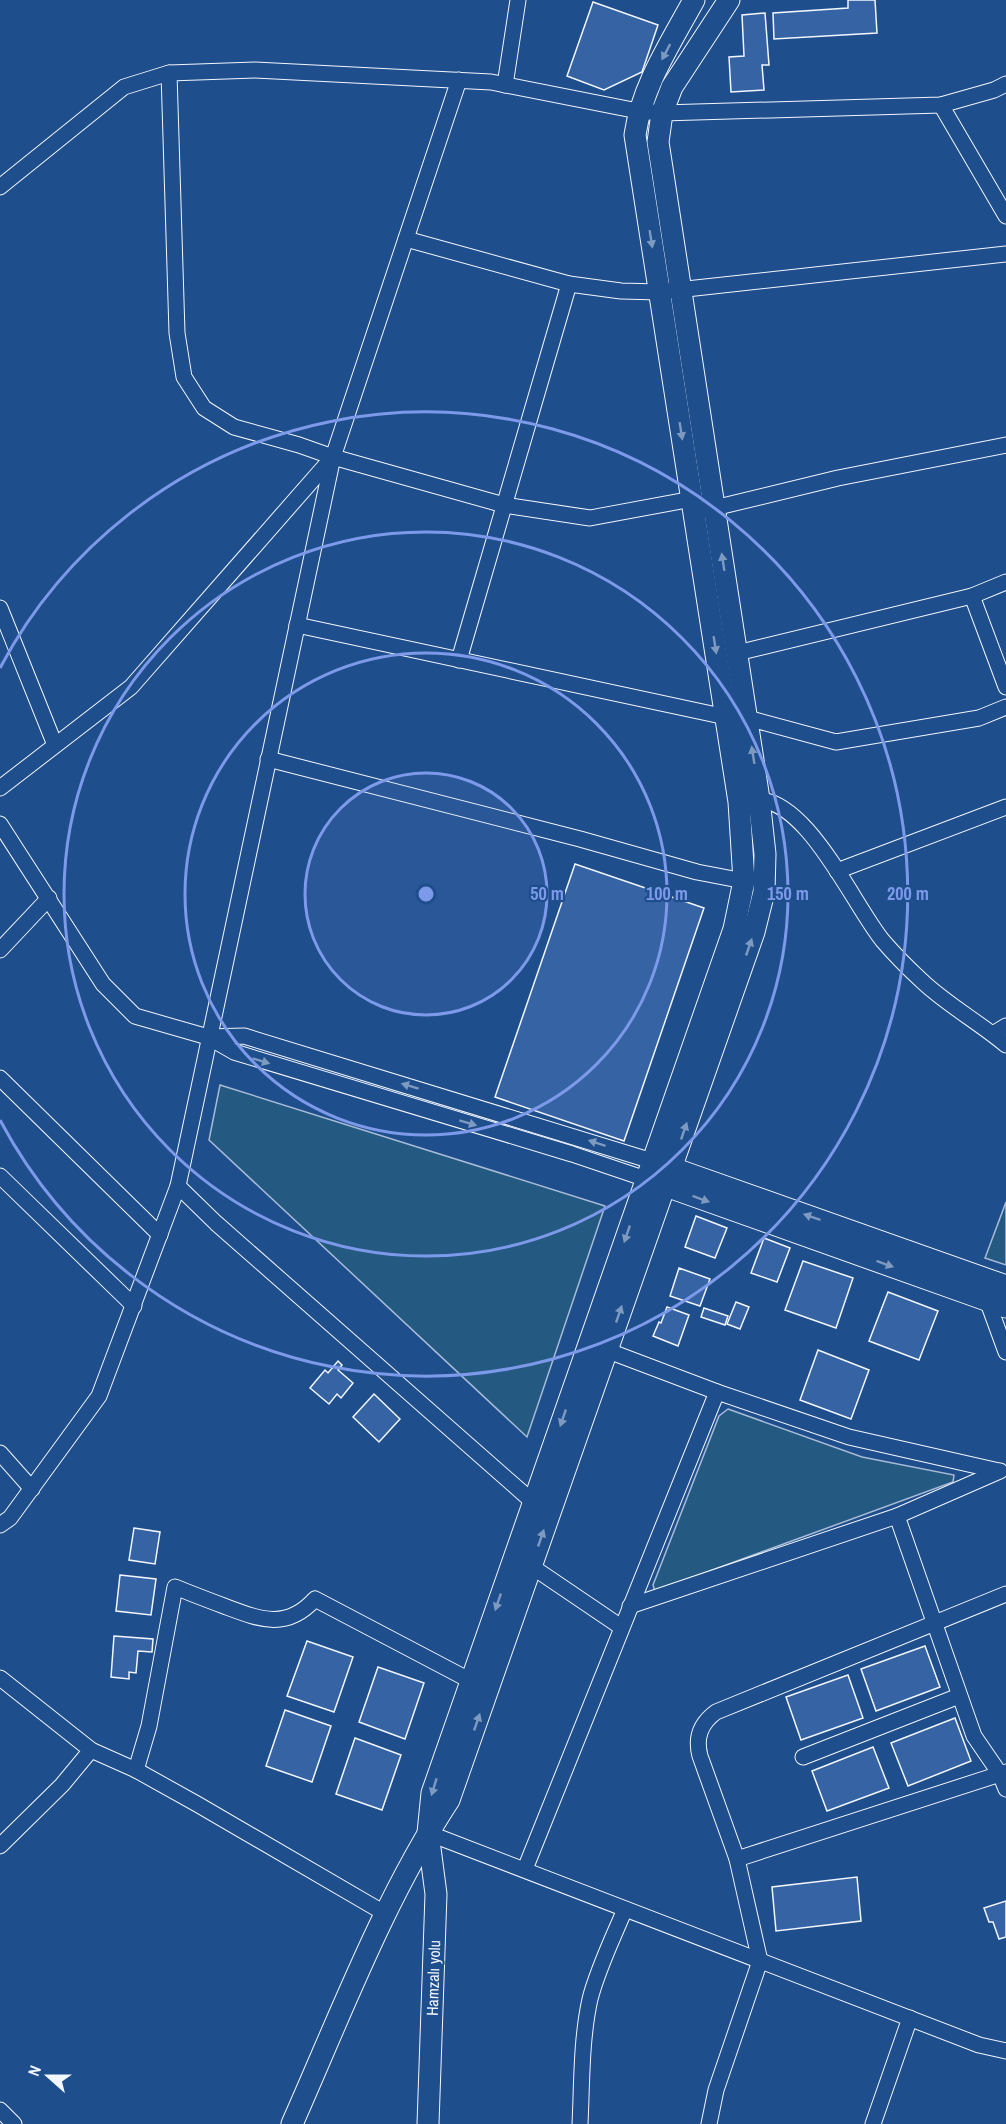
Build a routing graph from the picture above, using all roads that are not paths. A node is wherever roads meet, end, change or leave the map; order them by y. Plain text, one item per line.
1 (518, 0) edge
2 (694, 0) edge
3 (729, 0) edge
4 (169, 74) junction
5 (459, 80) junction
6 (1006, 84) edge
7 (505, 85) junction
8 (941, 105) junction
9 (638, 111) junction
10 (662, 113) junction
11 (0, 187) edge
12 (1006, 216) edge
13 (406, 239) junction
14 (1006, 254) edge
15 (569, 284) junction
16 (681, 288) junction
17 (659, 292) junction
18 (1006, 445) edge
19 (333, 457) junction
20 (504, 505) junction
21 (693, 506) junction
22 (715, 508) junction
23 (1006, 582) edge
24 (972, 596) junction
25 (0, 608) edge
26 (297, 625) junction
27 (737, 653) junction
28 (459, 660) junction
29 (1006, 687) edge
30 (1006, 707) edge
31 (736, 718) junction
32 (55, 745) junction
33 (268, 759) junction
34 (0, 788) edge
35 (749, 800) junction
36 (1006, 807) edge
37 (0, 824) edge
38 (837, 871) junction
39 (744, 881) junction
40 (49, 898) junction
41 (0, 950) edge
42 (999, 1030) edge
43 (208, 1037) junction
44 (1006, 1044) edge
45 (0, 1078) edge
46 (659, 1173) junction
47 (0, 1176) edge
48 (178, 1186) junction
49 (160, 1234) junction
50 (984, 1278) junction
51 (1006, 1286) edge
52 (996, 1304) edge
53 (134, 1306) junction
54 (598, 1347) junction
55 (1006, 1352) edge
56 (717, 1392) junction
57 (0, 1453) edge
58 (1002, 1470) edge
59 (32, 1489) junction
60 (542, 1505) junction
61 (897, 1516) junction
62 (0, 1525) edge
63 (531, 1566) junction
64 (1006, 1594) edge
65 (630, 1606) junction
66 (934, 1622) junction
67 (621, 1627) junction
68 (0, 1678) edge
69 (471, 1682) junction
70 (959, 1696) junction
71 (92, 1750) junction
72 (803, 1757) dead end
73 (136, 1770) junction
74 (1004, 1778) edge
75 (428, 1833) junction
76 (0, 1846) edge
77 (737, 1859) junction
78 (525, 1869) junction
79 (626, 1909) junction
80 (386, 1914) junction
81 (760, 1961) junction
82 (910, 2018) junction
83 (1006, 2051) edge
84 (0, 2110) edge
85 (14, 2124) edge
86 (292, 2124) edge
87 (428, 2124) edge
88 (580, 2124) edge
89 (709, 2124) edge
90 (873, 2124) edge

1 - 7 street
2 -> 9 main road
3 - 10 main road
4 - 5 street
4 - 11 street
4 - 19 street
5 - 7 street
5 - 13 street
6 - 8 street
7 - 9 street
8 - 10 street
8 - 12 street
9 - 10 street
9 -> 17 main road
10 - 16 main road
13 - 15 street
13 - 19 street
14 - 16 street
15 - 17 street
15 - 20 street
16 - 17 street
16 - 22 main road
17 -> 21 main road
18 - 22 street
19 - 20 street
19 - 26 street
19 - 32 street
20 - 21 street
20 - 28 street
21 - 22 street
21 -> 31 main road
27 -> 22 main road
23 - 24 street
24 - 27 street
24 - 29 street
25 - 32 street
26 - 28 street
26 - 33 street
27 - 31 main road
28 - 31 street
30 - 31 street
31 - 35 main road
32 - 34 street
33 - 39 street
33 - 43 street
35 - 38 street
35 - 39 main road
46 -> 35 main road
36 - 38 street
37 - 40 street
38 - 42 street
39 - 46 main road
40 - 41 street
40 - 43 street
42 - 44 street
43 - 46 street
43 - 48 street
45 - 49 street
50 -> 46 main road
46 -> 52 main road
46 - 54 main road
47 - 53 street
48 - 49 street
48 - 60 street
49 - 53 street
50 - 51 main road
50 - 52 street
52 - 55 street
53 - 59 street
54 - 56 street
54 - 60 main road
56 - 58 street
56 - 65 street
57 - 59 street
58 - 61 street
59 - 62 street
63 -> 60 main road
60 -> 69 main road
61 - 65 street
61 - 66 street
63 - 67 street
75 -> 63 main road
64 - 66 street
65 - 67 street
66 - 70 street
66 - 77 street
67 - 78 street
68 - 71 street
69 - 73 street
69 -> 75 main road
70 - 72 street
70 - 74 street
71 - 73 street
71 - 76 street
73 - 80 street
74 - 77 street
75 - 78 street
75 - 80 main road
75 - 87 main road, Hamzalı yolu
77 - 81 street
78 - 79 street
79 - 81 street
79 - 88 street
80 - 86 main road
81 - 82 street
81 - 89 street
82 - 83 street
82 - 90 street
84 - 85 street

